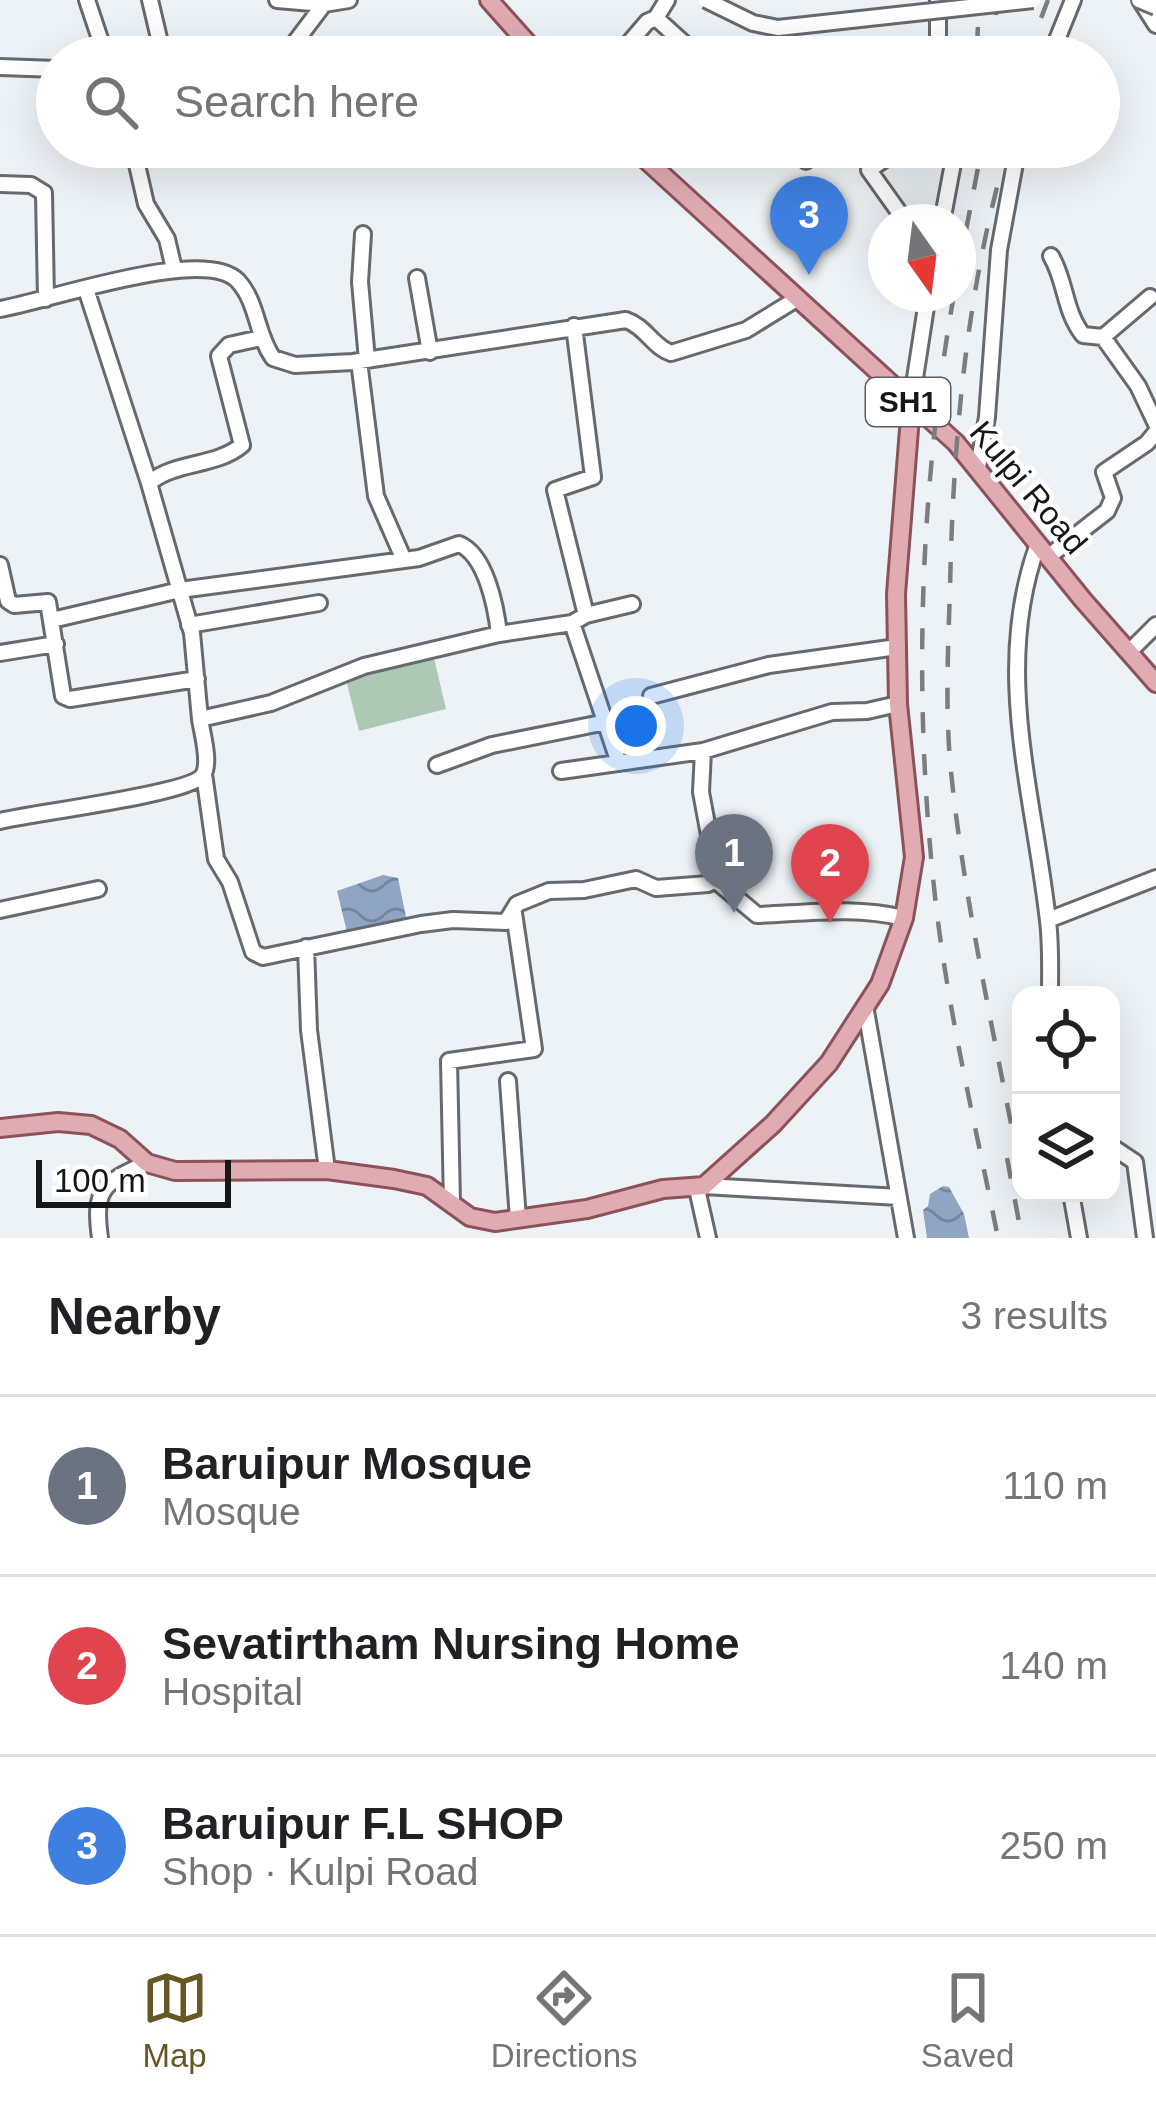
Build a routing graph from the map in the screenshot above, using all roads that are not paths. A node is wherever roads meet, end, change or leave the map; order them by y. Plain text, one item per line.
1 (87, 0) edge
2 (150, 0) edge
3 (277, 0) edge
4 (349, 0) edge
5 (489, 0) edge
6 (667, 0) edge
7 (706, 0) edge
8 (938, 0) edge
9 (1033, 0) edge
10 (1073, 0) edge
11 (1139, 0) edge
12 (324, 4) junction
13 (1156, 7) edge
14 (656, 18) junction
15 (1156, 26) edge
16 (99, 36) edge
17 (158, 36) edge
18 (300, 36) edge
19 (521, 36) edge
20 (634, 36) edge
21 (676, 36) edge
22 (938, 36) edge
23 (1058, 36) edge
24 (0, 67) edge
25 (36, 68) edge
26 (138, 168) edge
27 (655, 168) edge
28 (872, 168) edge
29 (952, 168) edge
30 (1014, 168) edge
31 (0, 184) edge
32 (893, 204) edge
33 (945, 204) edge
34 (363, 234) dead end
35 (1051, 256) dead end
36 (174, 269) junction
37 (417, 278) dead end
38 (86, 289) junction
39 (1150, 297) dead end
40 (798, 298) junction
41 (46, 299) junction
42 (0, 309) edge
43 (925, 312) edge
44 (574, 326) junction
45 (1103, 337) junction
46 (261, 338) junction
47 (430, 352) junction
48 (363, 361) junction
49 (911, 404) junction
50 (1156, 433) edge
51 (978, 467) junction
52 (149, 483) junction
53 (1043, 551) junction
54 (404, 560) junction
55 (0, 565) edge
56 (180, 590) junction
57 (319, 603) dead end
58 (632, 604) dead end
59 (579, 619) junction
60 (52, 620) junction
61 (189, 625) junction
62 (1156, 625) edge
63 (499, 634) junction
64 (56, 644) junction
65 (897, 646) junction
66 (0, 652) edge
67 (1129, 652) junction
68 (197, 679) junction
69 (1156, 682) edge
70 (652, 696) dead end
71 (898, 704) junction
72 (200, 719) junction
73 (606, 722) junction
74 (703, 751) junction
75 (620, 763) junction
76 (437, 765) dead end
77 (560, 771) dead end
78 (204, 774) junction
79 (0, 821) edge
80 (1156, 878) edge
81 (715, 880) junction
82 (98, 889) dead end
83 (513, 908) junction
84 (0, 910) edge
85 (904, 918) junction
86 (1048, 920) junction
87 (306, 947) junction
88 (1050, 986) edge
89 (866, 1011) junction
90 (508, 1081) dead end
91 (0, 1128) edge
92 (1120, 1153) edge
93 (1156, 1158) edge
94 (1135, 1162) junction
95 (147, 1163) junction
96 (327, 1170) junction
97 (700, 1187) junction
98 (899, 1197) junction
99 (1073, 1202) edge
100 (452, 1203) junction
101 (518, 1220) junction
102 (100, 1238) edge
103 (708, 1238) edge
104 (906, 1238) edge
105 (1079, 1238) edge
106 (1145, 1238) edge

1 - 16 street
2 - 17 street
3 - 12 street
4 - 12 street
5 - 19 main road
6 - 14 street
7 - 9 street, bridge
8 - 22 street
10 - 23 street
11 - 13 street, bridge
11 - 15 street
12 - 18 street
14 - 20 street
14 - 21 street
24 - 25 street
26 - 36 street
27 - 40 main road, Kulpi Road / SH1
28 - 32 street
29 - 33 street
30 - 51 street
31 - 41 street
34 - 48 street
35 - 45 street
36 - 38 street
36 - 46 street
37 - 47 street
38 - 41 street
38 - 52 street
39 - 45 street
40 - 44 street
40 - 49 main road, Kulpi Road / SH1
41 - 42 street
43 - 49 street
44 - 47 street
44 - 59 street
45 - 50 street
46 - 48 street
46 - 52 street
47 - 48 street
48 - 54 street
49 - 51 main road, Kulpi Road / SH1
49 - 65 main road
50 - 53 street
51 - 53 main road, Kulpi Road / SH1
52 - 56 street
53 - 67 main road, Kulpi Road / SH1
53 - 86 street
54 - 56 street
54 - 63 street
55 - 60 street
56 - 60 street
56 - 61 street
57 - 61 street
58 - 59 street
59 - 63 street
59 - 73 street
60 - 64 street
61 - 68 street
62 - 67 street
63 - 72 street
64 - 66 street
64 - 68 street
65 - 70 street
65 - 71 main road
67 - 69 main road, Kulpi Road / SH1
68 - 72 street
71 - 74 street
71 - 85 main road
72 - 78 street
73 - 75 street
73 - 76 street
74 - 75 street
74 - 81 street
75 - 77 street
78 - 79 street
78 - 87 street
80 - 86 street
81 - 83 street
81 - 85 street
82 - 84 street
83 - 87 street
83 - 100 street
85 - 89 main road
86 - 88 street
87 - 96 street
89 - 97 main road
89 - 98 street
90 - 101 street
91 - 95 main road
92 - 94 street
93 - 94 street
94 - 106 street
95 - 96 main road
95 - 102 street
96 - 100 main road
97 - 98 street
97 - 101 main road
97 - 103 street
98 - 104 street
99 - 105 street
100 - 101 main road

